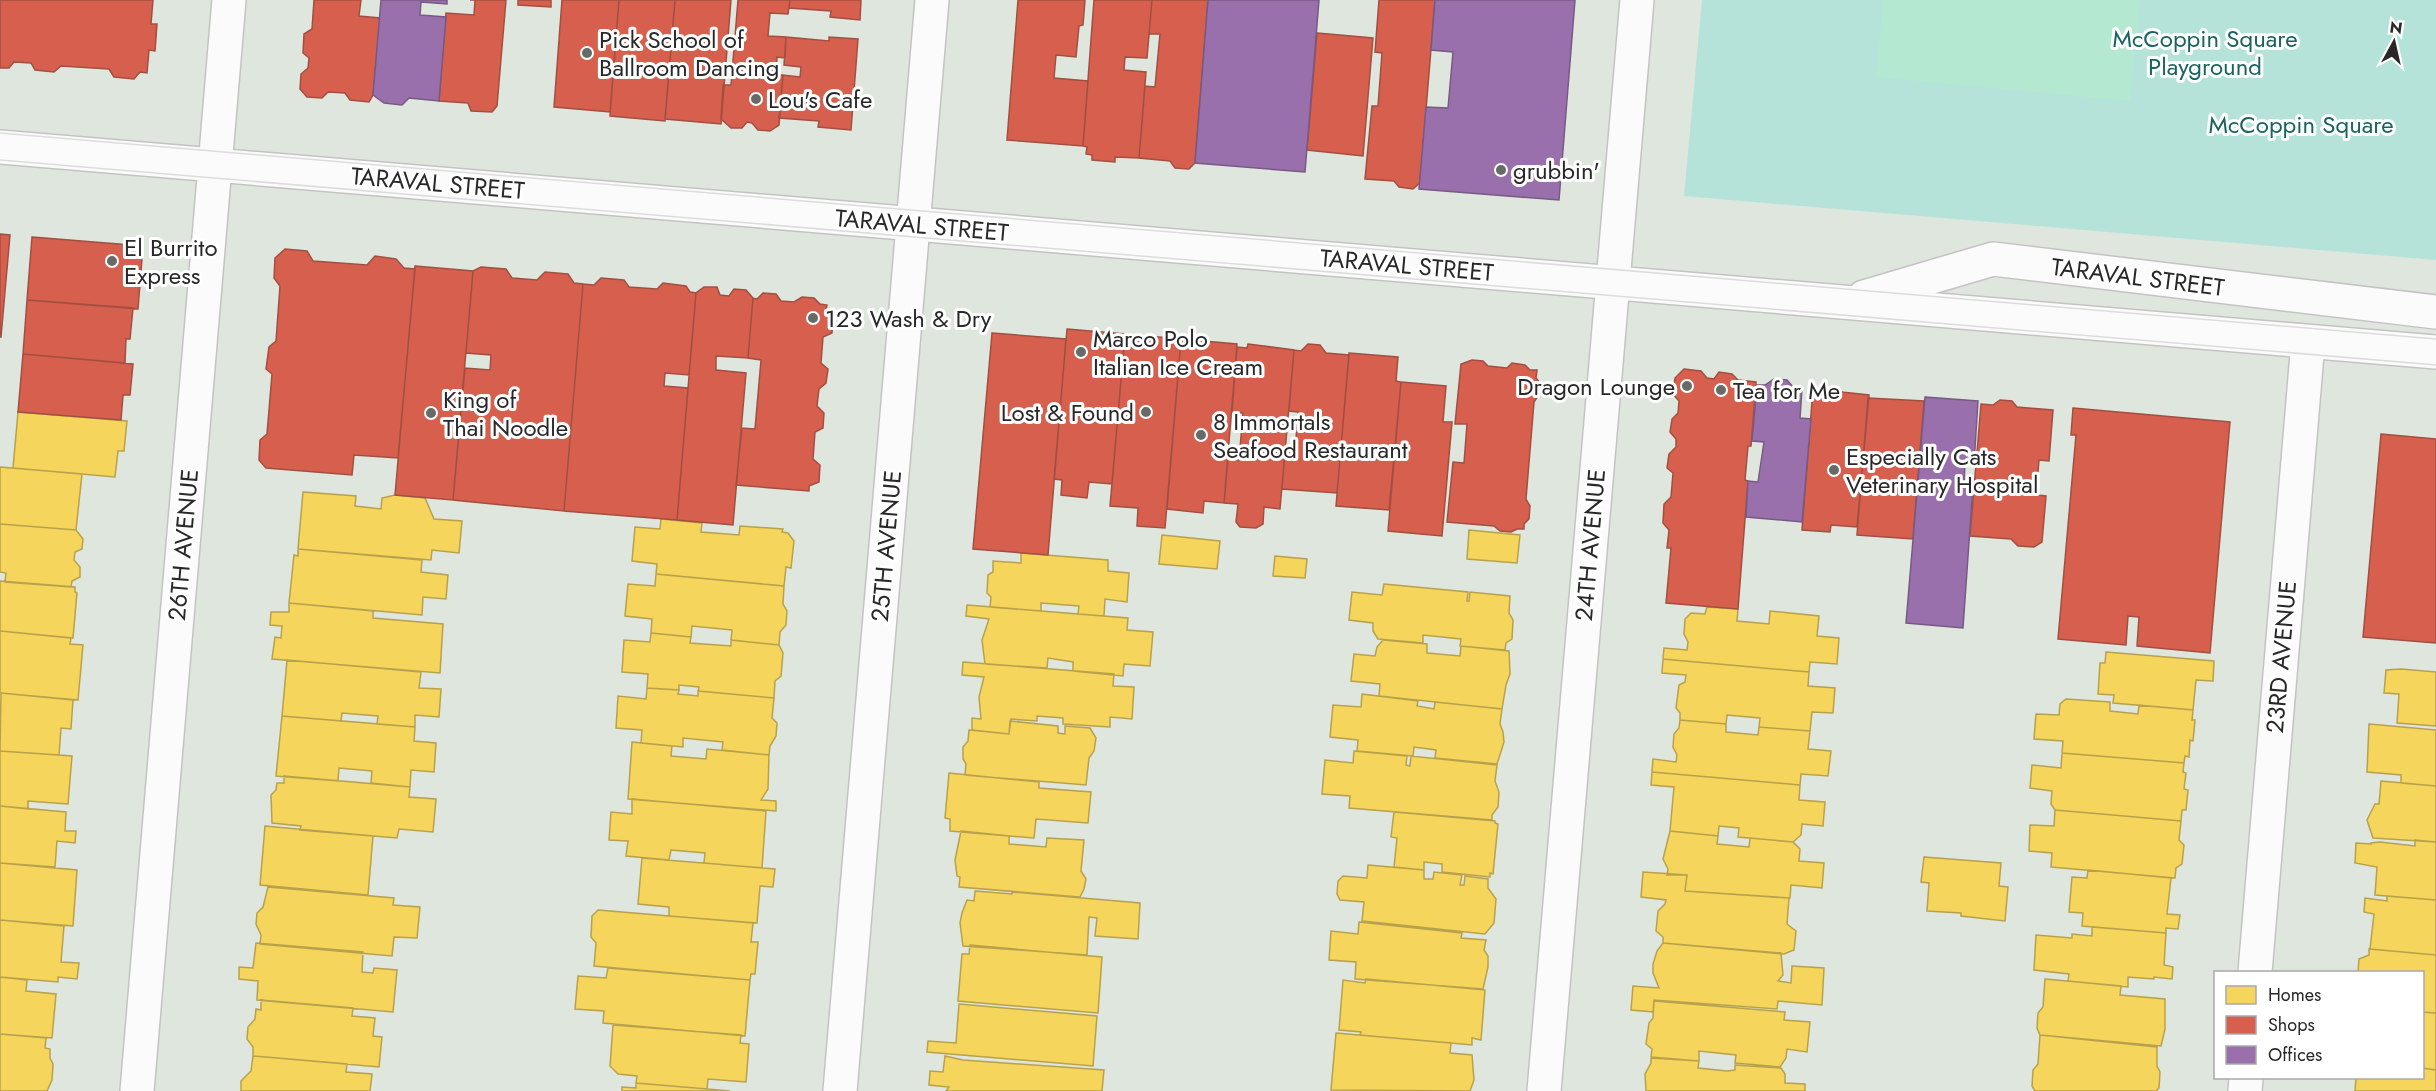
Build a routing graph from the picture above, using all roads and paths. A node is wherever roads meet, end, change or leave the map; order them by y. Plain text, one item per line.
1 (229, 0) edge
2 (932, 0) edge
3 (1637, 0) edge
4 (0, 147) edge
5 (215, 165) junction
6 (913, 224) junction
7 (1613, 282) junction
8 (1845, 302) junction
9 (2436, 312) edge
10 (2308, 342) junction
11 (2436, 352) edge
12 (2255, 971) edge
13 (137, 1091) edge
14 (840, 1091) edge
15 (1544, 1091) edge

1 - 5 street, 26TH AVENUE
2 - 6 street, 25TH AVENUE
3 - 7 street, 24TH AVENUE
4 - 5 street, TARAVAL STREET
5 - 6 street, TARAVAL STREET
5 - 13 street, 26TH AVENUE
6 - 7 street, TARAVAL STREET
6 - 14 street, 25TH AVENUE
7 - 8 street, TARAVAL STREET
7 - 15 street, 24TH AVENUE
8 - 9 street, TARAVAL STREET
8 - 10 street, TARAVAL STREET
10 - 11 street, TARAVAL STREET
10 - 12 street, 23RD AVENUE

